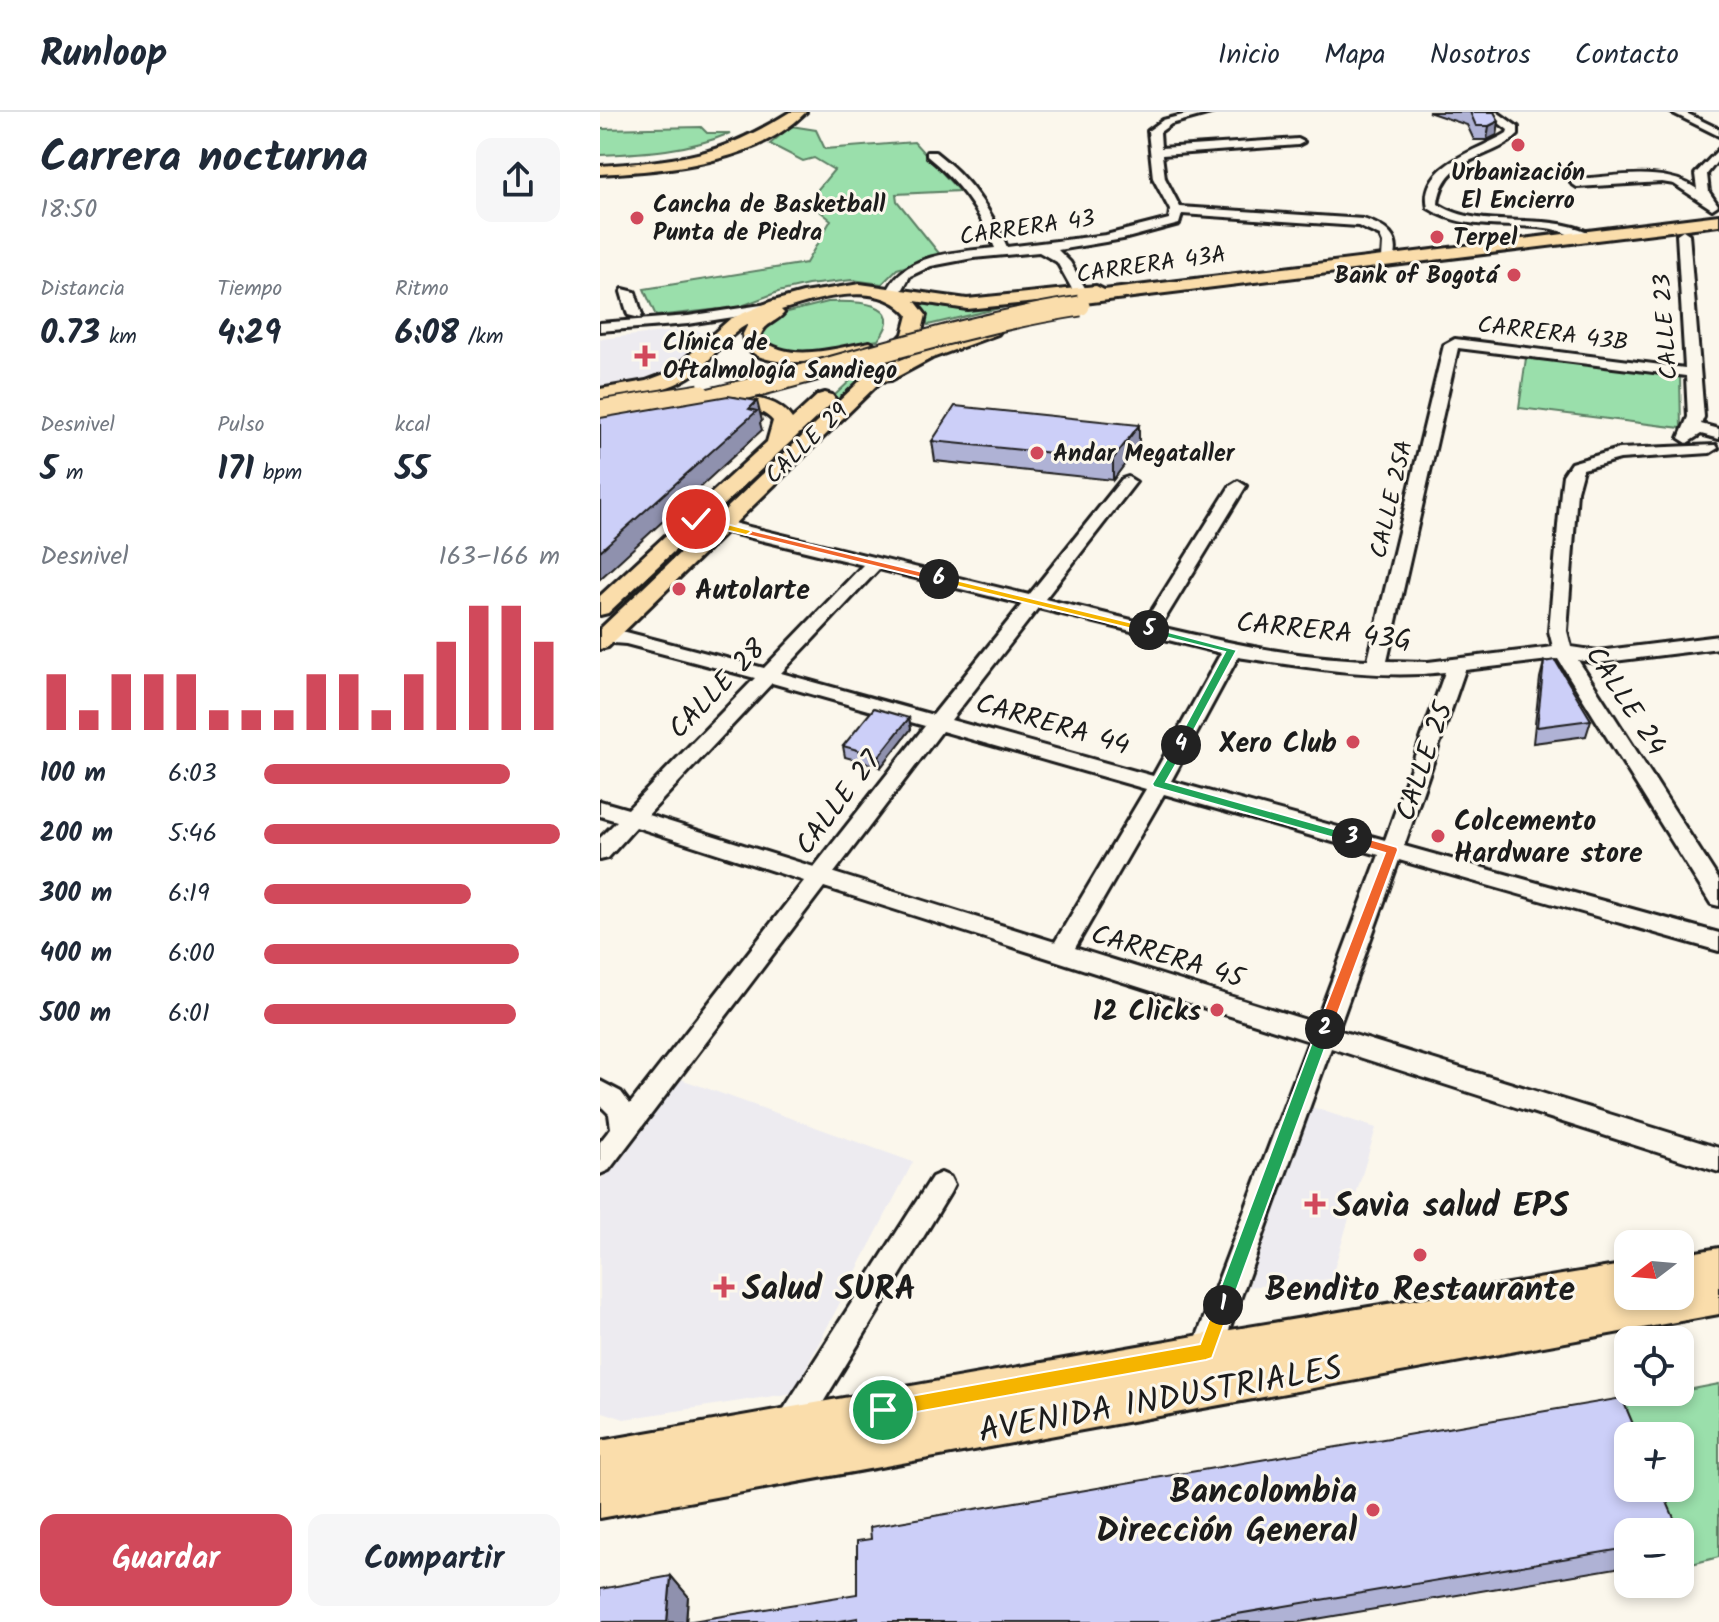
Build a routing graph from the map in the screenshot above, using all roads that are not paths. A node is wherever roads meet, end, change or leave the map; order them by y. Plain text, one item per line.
1 (780, 112) edge
2 (799, 112) edge
3 (1209, 112) edge
4 (1490, 112) edge
5 (1676, 112) edge
6 (1719, 133) edge
7 (1298, 142) dead end
8 (1155, 152) junction
9 (1719, 152) edge
10 (931, 154) dead end
11 (600, 163) edge
12 (600, 170) edge
13 (1577, 183) dead end
14 (1705, 195) junction
15 (1719, 210) edge
16 (1177, 214) junction
17 (1719, 220) edge
18 (1719, 230) edge
19 (1683, 234) junction
20 (1584, 235) junction
21 (1075, 244) junction
22 (1040, 249) junction
23 (1003, 252) junction
24 (1062, 257) junction
25 (1388, 259) junction
26 (1188, 288) junction
27 (628, 292) dead end
28 (894, 293) junction
29 (1079, 299) junction
30 (768, 308) junction
31 (635, 315) dead end
32 (688, 320) junction
33 (600, 327) edge
34 (722, 334) junction
35 (1455, 343) joint
36 (870, 347) junction
37 (1693, 373) junction
38 (863, 389) junction
39 (600, 395) edge
40 (600, 402) edge
41 (600, 410) edge
42 (600, 419) edge
43 (600, 428) edge
44 (1707, 433) edge
45 (776, 445) junction
46 (1649, 450) junction
47 (1128, 482) dead end
48 (1238, 486) dead end
49 (696, 519) junction
50 (721, 525) junction
51 (874, 564) junction
52 (1034, 601) junction
53 (600, 608) edge
54 (1149, 630) junction
55 (603, 638) edge
56 (1719, 642) edge
57 (1232, 650) junction
58 (1563, 652) junction
59 (1457, 666) junction
60 (1376, 668) junction
61 (767, 675) junction
62 (940, 722) junction
63 (1158, 784) junction
64 (600, 808) edge
65 (632, 818) junction
66 (1392, 850) junction
67 (600, 852) edge
68 (820, 877) junction
69 (1719, 898) edge
70 (1719, 942) edge
71 (1060, 953) junction
72 (1322, 1035) junction
73 (600, 1092) edge
74 (624, 1131) junction
75 (1719, 1160) edge
76 (600, 1162) edge
77 (941, 1185) dead end
78 (1719, 1265) edge
79 (1694, 1269) edge
80 (1614, 1283) edge
81 (1719, 1297) edge
82 (1206, 1352) junction
83 (791, 1426) junction
84 (600, 1461) edge
85 (600, 1498) edge

1 - 11 main road
2 - 12 main road
3 - 8 street
4 - 20 street
5 - 6 street
7 - 8 street
8 - 16 street
9 - 14 street
10 - 23 street
13 - 14 street
14 - 15 street
16 - 21 street, CARRERA 43
16 - 25 street, CARRERA 43
17 - 20 main road, CARRERA 43A
18 - 19 main road, CARRERA 43A
19 - 26 main road, CARRERA 43A
19 - 37 street, CALLE 23
20 - 25 main road, CARRERA 43A
21 - 22 street, CARRERA 43
21 - 24 street
22 - 23 street, CARRERA 43
22 - 24 street
23 - 28 street, CARRERA 43
24 - 29 street
25 - 26 main road, CARRERA 43A
26 - 29 main road, CARRERA 43A
26 - 38 main road
27 - 31 street
28 - 29 main road
28 - 30 main road
28 - 38 main road, CALLE 29
29 - 36 main road, CARRERA 43A
29 - 42 main road, CARRERA 43A, bridge
30 - 32 street
30 - 34 main road
30 - 40 main road
32 - 33 street
32 - 34 street
34 - 39 main road
35 - 37 street, CARRERA 43B
35 - 60 street, CALLE 25A
36 - 41 main road, CARRERA 43A, bridge
36 - 45 main road, CALLE 29
37 - 44 street, CALLE 23
38 - 50 main road, CALLE 29
43 - 45 main road
44 - 46 street
44 - 46 street
45 - 49 main road, CALLE 29
46 - 58 street, CALLE 24
47 - 52 street, CALLE 27
48 - 54 street
49 - 50 street, CARRERA 43G
49 - 53 main road, CALLE 29
50 - 51 street, CARRERA 43G
50 - 55 main road, CALLE 29
51 - 52 street, CARRERA 43G
51 - 61 street, CALLE 28
52 - 54 street, CARRERA 43G
52 - 62 street, CALLE 27
54 - 57 street, CARRERA 43G
55 - 61 street, CARRERA 44
56 - 58 street, CARRERA 43G
57 - 60 street, CARRERA 43G
57 - 63 street
58 - 59 street, CARRERA 43G
58 - 69 street, CALLE 24
59 - 60 street, CARRERA 43G
59 - 66 street, CALLE 25
61 - 62 street, CARRERA 44
61 - 65 street, CALLE 28
62 - 63 street, CARRERA 44
62 - 68 street, CALLE 27
63 - 66 street, CARRERA 44
63 - 71 street
64 - 65 street, CARRERA 45
65 - 67 street, CALLE 28
65 - 68 street, CARRERA 45
66 - 70 street, CARRERA 44
66 - 72 street, CALLE 25
68 - 71 street, CARRERA 45
68 - 74 street, CALLE 27
71 - 72 street, CARRERA 45
72 - 75 street, CARRERA 45
72 - 82 street, CALLE 25
73 - 74 street
74 - 76 street, CALLE 27
77 - 83 street
78 - 79 main road
80 - 82 main road, AVENIDA INDUSTRIALES
81 - 85 main road, AVENIDA INDUSTRIALES
82 - 83 main road, AVENIDA INDUSTRIALES
83 - 84 main road, AVENIDA INDUSTRIALES

